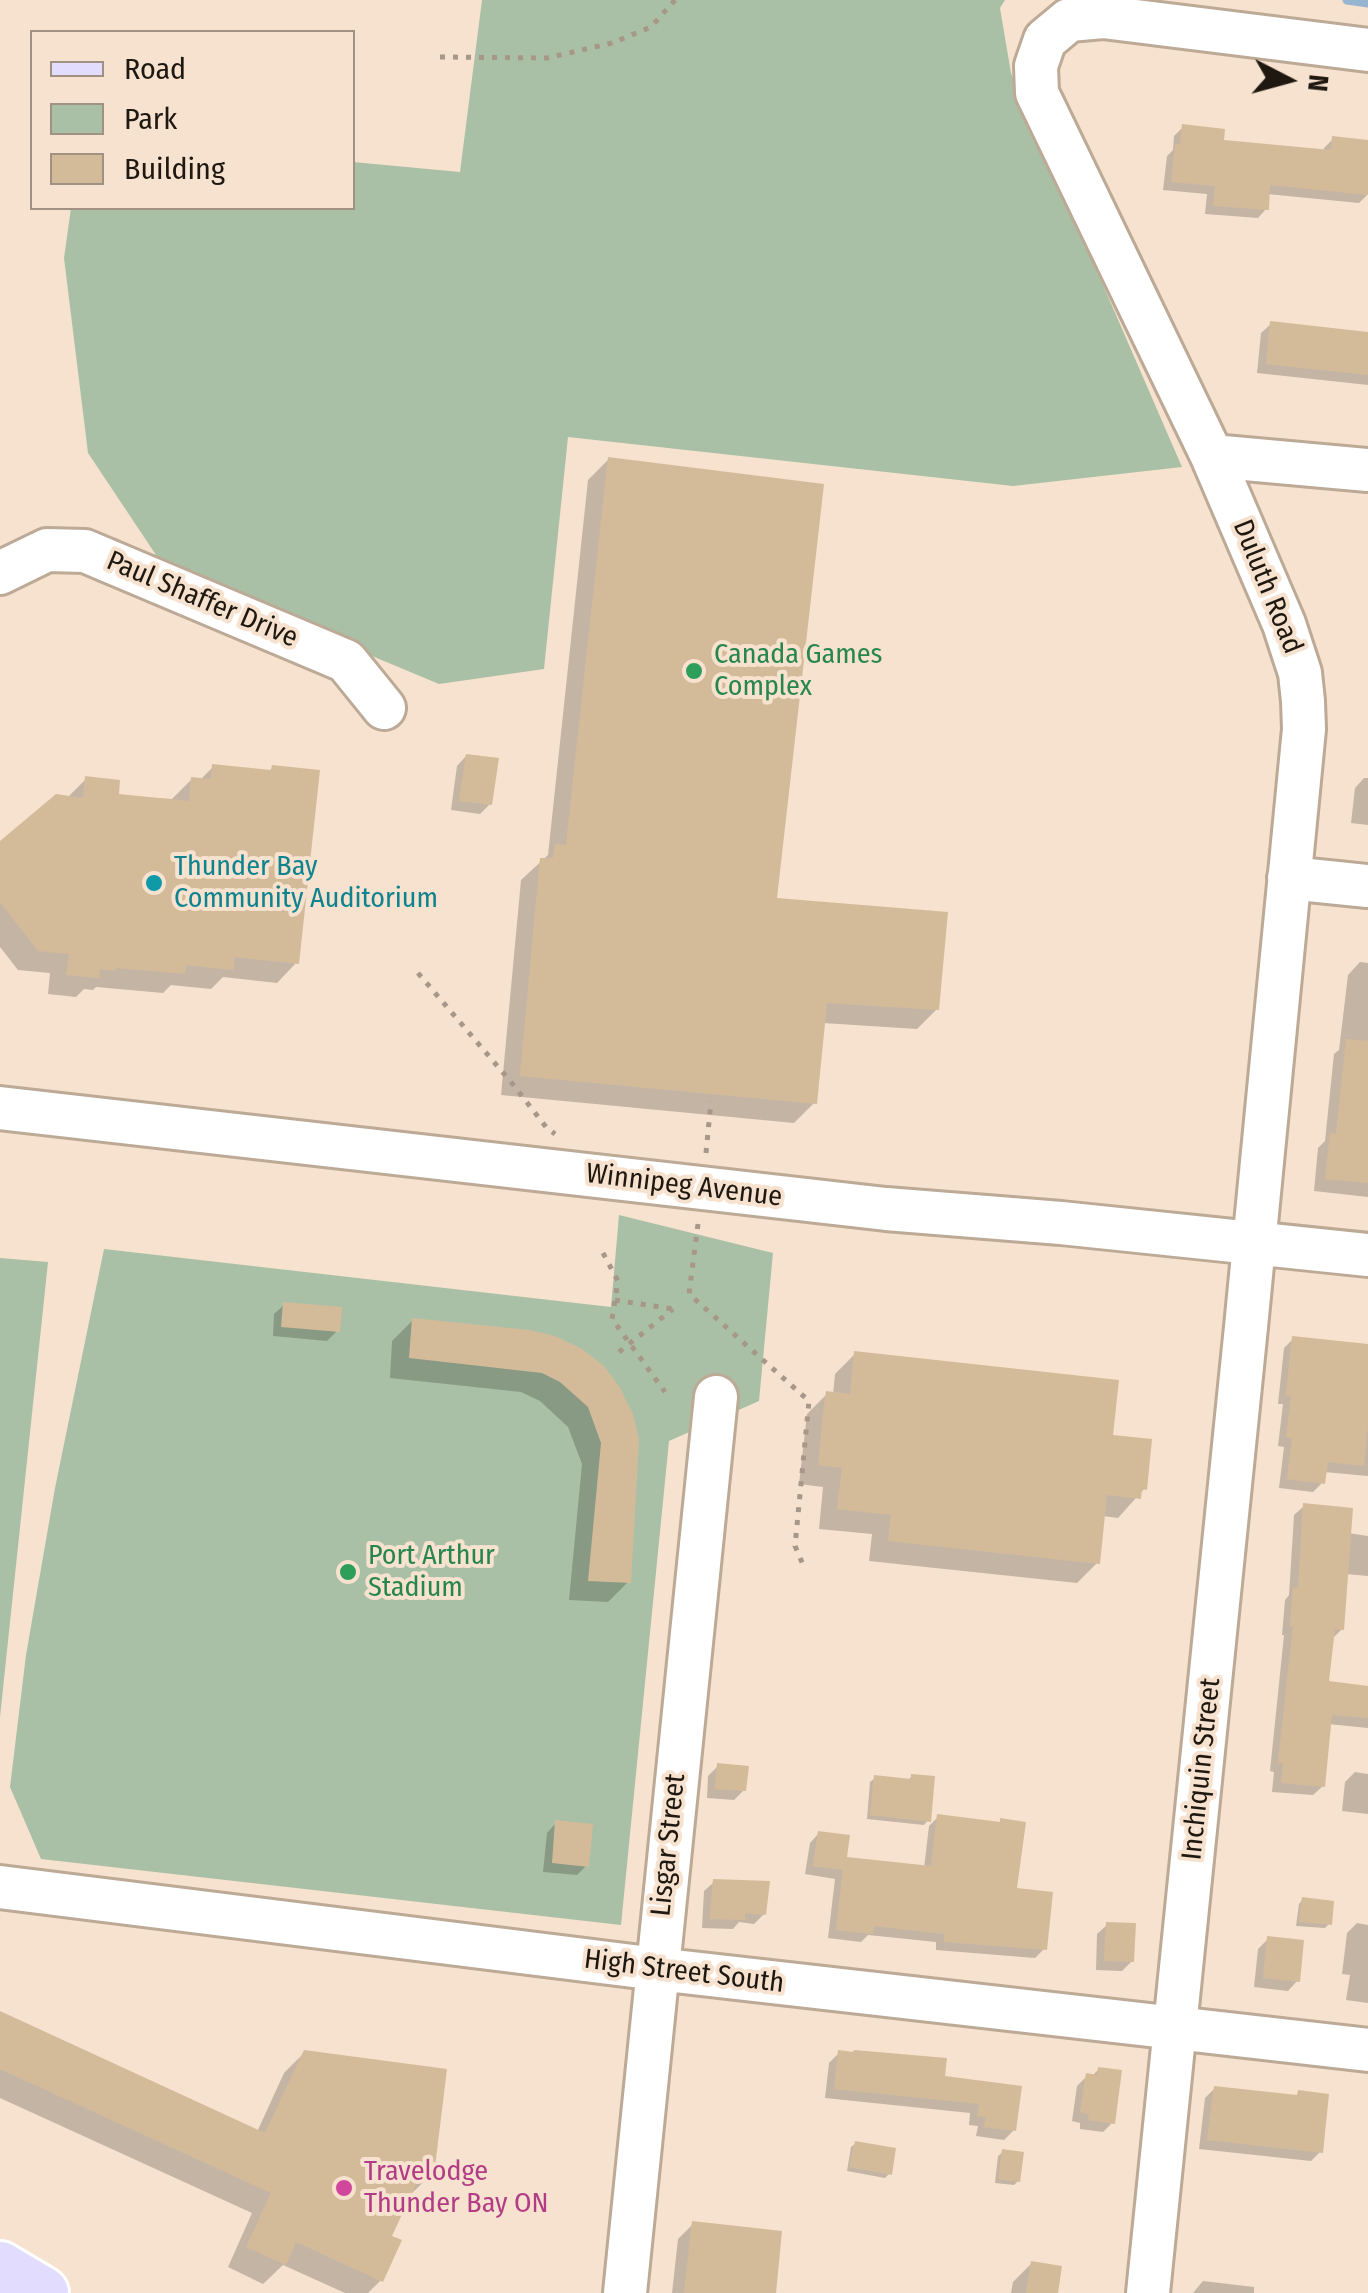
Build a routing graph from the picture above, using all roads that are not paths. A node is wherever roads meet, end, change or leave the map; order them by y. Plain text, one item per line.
1 (1368, 50) edge
2 (1212, 456) junction
3 (1368, 470) edge
4 (0, 573) edge
5 (384, 708) dead end
6 (1289, 878) junction
7 (1368, 886) edge
8 (0, 1108) edge
9 (1253, 1244) junction
10 (1368, 1256) edge
11 (716, 1397) dead end
12 (0, 1887) edge
13 (657, 1969) junction
14 (1176, 2029) junction
15 (1368, 2050) edge
16 (0, 2268) edge
17 (42, 2293) edge
18 (625, 2293) edge
19 (1148, 2293) edge

1 - 2 street, Duluth Road
2 - 3 street
2 - 6 street, Duluth Road
4 - 5 street, Paul Shaffer Drive
6 - 7 street
6 - 9 street, Duluth Road
8 - 9 street, Winnipeg Avenue
9 - 10 street, Winnipeg Avenue
9 - 14 street, Inchiquin Street
11 - 13 street, Lisgar Street
12 - 13 street, High Street South
13 - 14 street, High Street South
13 - 18 street, Lisgar Street
14 - 15 street, High Street South
14 - 19 street, Inchiquin Street
16 - 17 main road

